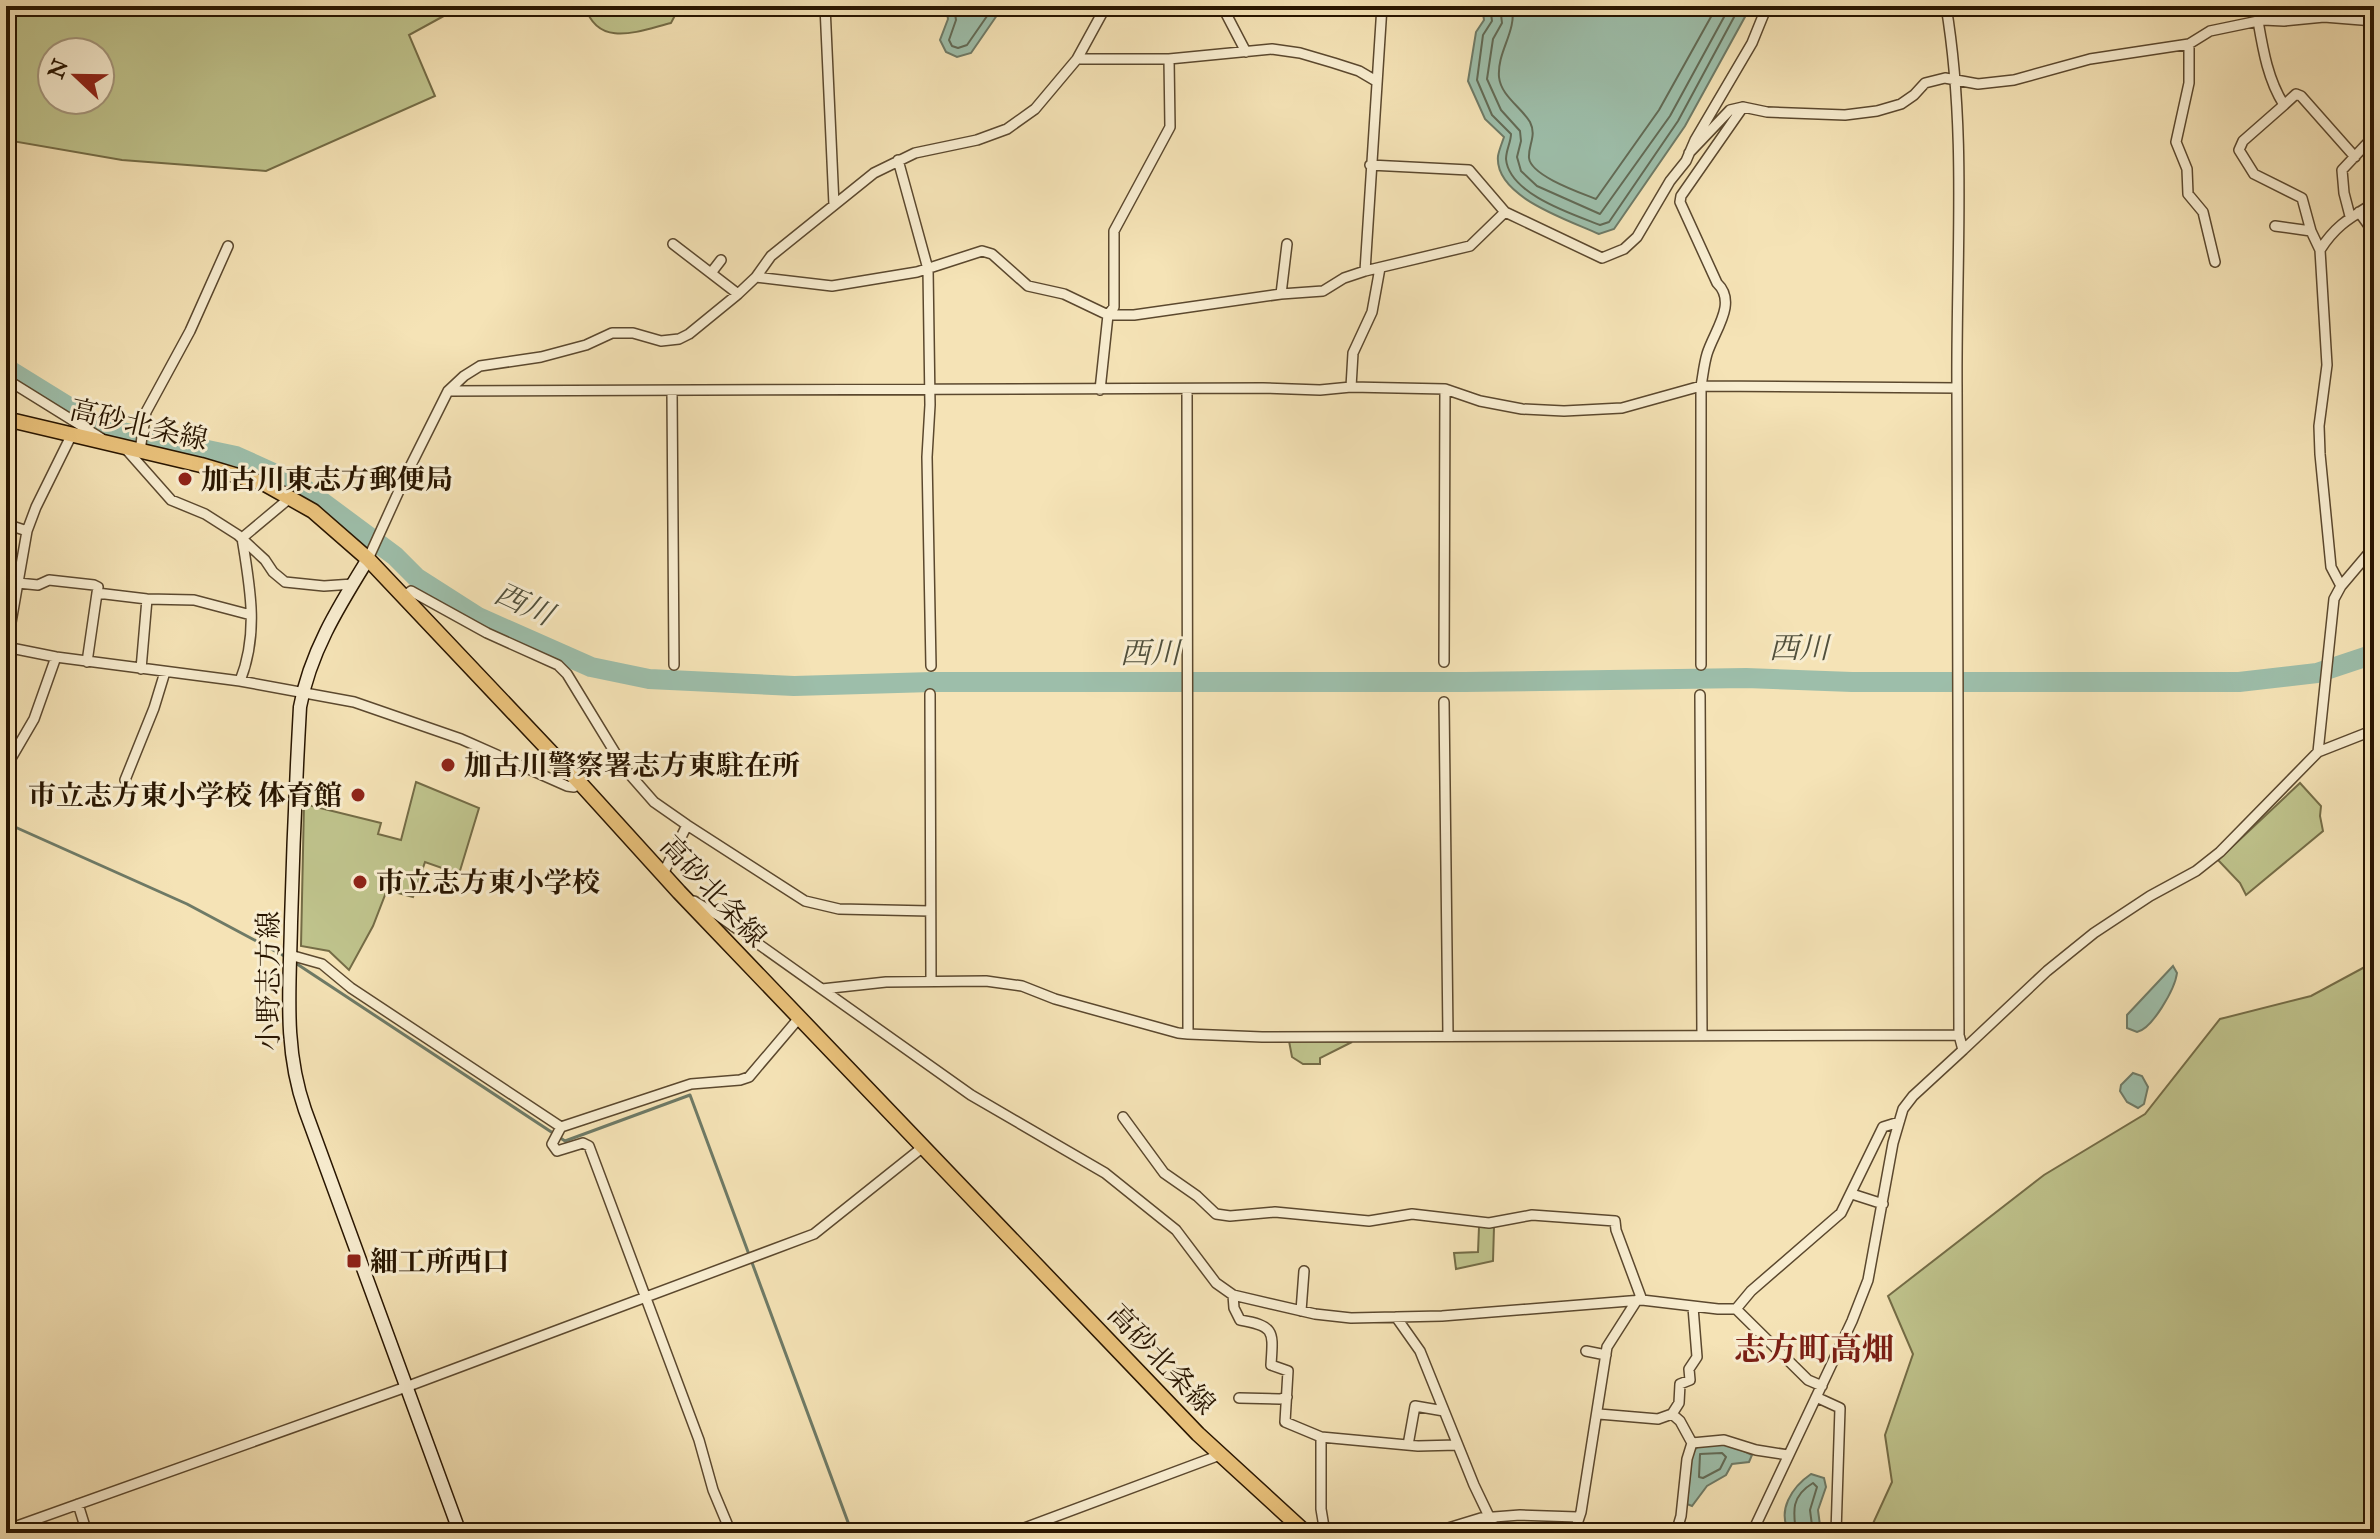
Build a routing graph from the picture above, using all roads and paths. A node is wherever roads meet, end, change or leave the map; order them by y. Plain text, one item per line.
1 (825, 6) edge
2 (1106, 6) edge
3 (1222, 6) edge
4 (1382, 6) edge
5 (1767, 6) edge
6 (1946, 6) edge
7 (2263, 6) edge
8 (2261, 21) junction
9 (2374, 21) edge
10 (2189, 44) junction
11 (1246, 52) junction
12 (1077, 59) junction
13 (1169, 59) junction
14 (1955, 78) junction
15 (1376, 81) junction
16 (2284, 105) junction
17 (1743, 107) junction
18 (2374, 136) edge
19 (1689, 153) junction
20 (2355, 157) junction
21 (898, 160) junction
22 (1370, 165) junction
23 (2374, 203) edge
24 (834, 205) junction
25 (1505, 212) junction
26 (2355, 214) junction
27 (2275, 226) dead end
28 (2311, 231) junction
29 (2374, 233) edge
30 (673, 244) dead end
31 (1287, 244) dead end
32 (228, 246) dead end
33 (2320, 250) junction
34 (721, 260) dead end
35 (2215, 262) dead end
36 (1380, 268) junction
37 (928, 269) junction
38 (1365, 271) junction
39 (711, 273) junction
40 (756, 277) junction
41 (738, 294) junction
42 (1281, 294) junction
43 (1108, 315) junction
44 (6, 379) edge
45 (1701, 386) junction
46 (1351, 387) junction
47 (1957, 388) junction
48 (1445, 389) junction
49 (928, 390) junction
50 (1100, 390) junction
51 (1187, 390) junction
52 (448, 391) junction
53 (672, 391) junction
54 (6, 419) edge
55 (72, 434) junction
56 (107, 442) junction
57 (124, 446) junction
58 (140, 447) junction
59 (291, 497) junction
60 (6, 524) edge
61 (27, 531) junction
62 (242, 538) junction
63 (2374, 547) edge
64 (371, 555) junction
65 (18, 583) junction
66 (353, 584) junction
67 (2341, 586) junction
68 (97, 593) junction
69 (403, 597) junction
70 (147, 599) junction
71 (251, 615) junction
72 (6, 648) edge
73 (56, 657) junction
74 (87, 662) junction
75 (1444, 662) dead end
76 (674, 665) dead end
77 (1701, 665) dead end
78 (931, 666) dead end
79 (141, 669) junction
80 (165, 672) junction
81 (240, 681) junction
82 (303, 691) junction
83 (930, 694) dead end
84 (1700, 695) dead end
85 (1444, 702) dead end
86 (2374, 730) edge
87 (2318, 752) junction
88 (6, 767) edge
89 (125, 780) dead end
90 (580, 783) junction
91 (687, 825) junction
92 (663, 874) junction
93 (679, 892) junction
94 (930, 911) junction
95 (290, 955) junction
96 (931, 980) junction
97 (822, 989) junction
98 (799, 1018) junction
99 (1188, 1034) junction
100 (1448, 1035) junction
101 (1702, 1035) junction
102 (1959, 1035) junction
103 (1963, 1050) junction
104 (1123, 1117) dead end
105 (1899, 1122) junction
106 (561, 1127) junction
107 (923, 1147) junction
108 (1852, 1194) junction
109 (1883, 1204) junction
110 (1304, 1271) dead end
111 (1233, 1295) junction
112 (645, 1297) junction
113 (1640, 1300) junction
114 (1693, 1307) junction
115 (1736, 1309) junction
116 (1301, 1311) junction
117 (1396, 1317) junction
118 (1586, 1351) dead end
119 (1606, 1355) junction
120 (1822, 1386) junction
121 (406, 1387) junction
122 (1287, 1397) junction
123 (1816, 1397) junction
124 (1239, 1398) dead end
125 (1444, 1411) junction
126 (1599, 1414) junction
127 (1672, 1414) junction
128 (1321, 1437) junction
129 (1692, 1443) junction
130 (1408, 1445) junction
131 (1457, 1445) junction
132 (1220, 1455) junction
133 (1788, 1455) junction
134 (78, 1504) junction
135 (1488, 1517) junction
136 (1577, 1517) junction
137 (6, 1530) edge
138 (87, 1533) edge
139 (460, 1533) edge
140 (731, 1533) edge
141 (1011, 1533) edge
142 (1306, 1533) edge
143 (1325, 1533) edge
144 (1342, 1533) edge
145 (1394, 1533) edge
146 (1432, 1533) edge
147 (1497, 1533) edge
148 (1574, 1533) edge
149 (1676, 1533) edge
150 (1752, 1533) edge
151 (1836, 1533) edge

1 - 24 street
2 - 12 street
3 - 11 street
4 - 15 street
5 - 19 street
6 - 14 street
7 - 8 street
8 - 9 street
8 - 10 street
8 - 16 street
10 - 14 street
10 - 35 street
11 - 13 street
11 - 15 street
12 - 13 street
12 - 21 street
13 - 43 street
14 - 17 street
14 - 47 street
15 - 22 street
16 - 20 street
16 - 28 street
17 - 19 street
17 - 45 street
18 - 20 street
19 - 25 street
20 - 26 street
21 - 24 street
21 - 37 street
22 - 25 street
22 - 38 street
23 - 26 street
24 - 40 street
25 - 36 street
26 - 29 street
26 - 33 street
27 - 28 street
28 - 33 street
30 - 39 street
31 - 42 street
32 - 58 street
33 - 67 street
34 - 39 street
36 - 38 street
36 - 46 street
37 - 40 street
37 - 43 street
37 - 49 street
38 - 42 street
39 - 41 street
40 - 41 street
41 - 52 street
42 - 43 street
43 - 50 street
44 - 56 street
45 - 47 street
45 - 48 street
45 - 77 street
46 - 48 street
46 - 51 street
47 - 102 street
48 - 75 street
49 - 50 street
49 - 53 street
49 - 78 street
50 - 51 street
51 - 99 street
52 - 53 street
52 - 64 street
53 - 76 street
54 - 55 main road, 高砂北条線
55 - 56 main road, 高砂北条線
55 - 61 street
56 - 57 main road, 高砂北条線
57 - 58 main road, 高砂北条線
57 - 62 street
58 - 59 main road, 高砂北条線
59 - 62 street
59 - 64 main road, 高砂北条線
60 - 61 street
61 - 65 street
62 - 66 street
62 - 71 street
63 - 67 street
64 - 66 main road, 小野志方線
64 - 69 main road, 高砂北条線
65 - 68 street
65 - 72 street
66 - 82 main road, 小野志方線
67 - 87 street
68 - 70 street
68 - 74 street
69 - 90 main road, 高砂北条線
69 - 91 street
70 - 71 street
70 - 79 street
71 - 81 street
72 - 73 street
73 - 74 street
73 - 88 street
74 - 79 street
79 - 80 street
80 - 81 street
80 - 89 street
81 - 82 street
82 - 90 street
82 - 95 main road, 小野志方線
83 - 94 street
84 - 101 street
85 - 100 street
86 - 87 street
87 - 103 street
90 - 92 main road, 高砂北条線
91 - 92 street
91 - 94 street
92 - 93 main road, 高砂北条線
93 - 97 street
93 - 98 main road, 高砂北条線
94 - 96 street
95 - 106 street
95 - 121 main road, 小野志方線
96 - 97 street
96 - 99 street
97 - 111 street
98 - 106 street
98 - 107 main road, 高砂北条線
99 - 100 street
100 - 101 street
101 - 102 street
102 - 103 street
103 - 105 street
104 - 113 street
105 - 108 street
105 - 109 street
106 - 112 street
107 - 112 street
107 - 132 main road, 高砂北条線
108 - 109 street
108 - 115 street
109 - 120 street
110 - 116 street
111 - 116 street
111 - 122 street
112 - 121 street
112 - 140 street
113 - 114 street
113 - 117 street
113 - 119 street
114 - 115 street
114 - 127 street
115 - 120 street
116 - 117 street
117 - 125 street
118 - 119 street
119 - 126 street
120 - 123 street
121 - 134 street
121 - 139 main road, 小野志方線
122 - 124 street
122 - 128 street
123 - 133 street
123 - 151 street
125 - 130 street
125 - 131 street
126 - 127 street
126 - 136 street
127 - 129 street
128 - 130 street
128 - 143 street
129 - 133 street
129 - 149 street
130 - 131 street
131 - 135 street
132 - 141 street
132 - 142 main road, 高砂北条線
133 - 150 street
134 - 137 street
134 - 138 street
135 - 136 street
135 - 146 street
135 - 147 street
136 - 148 street
144 - 145 street

